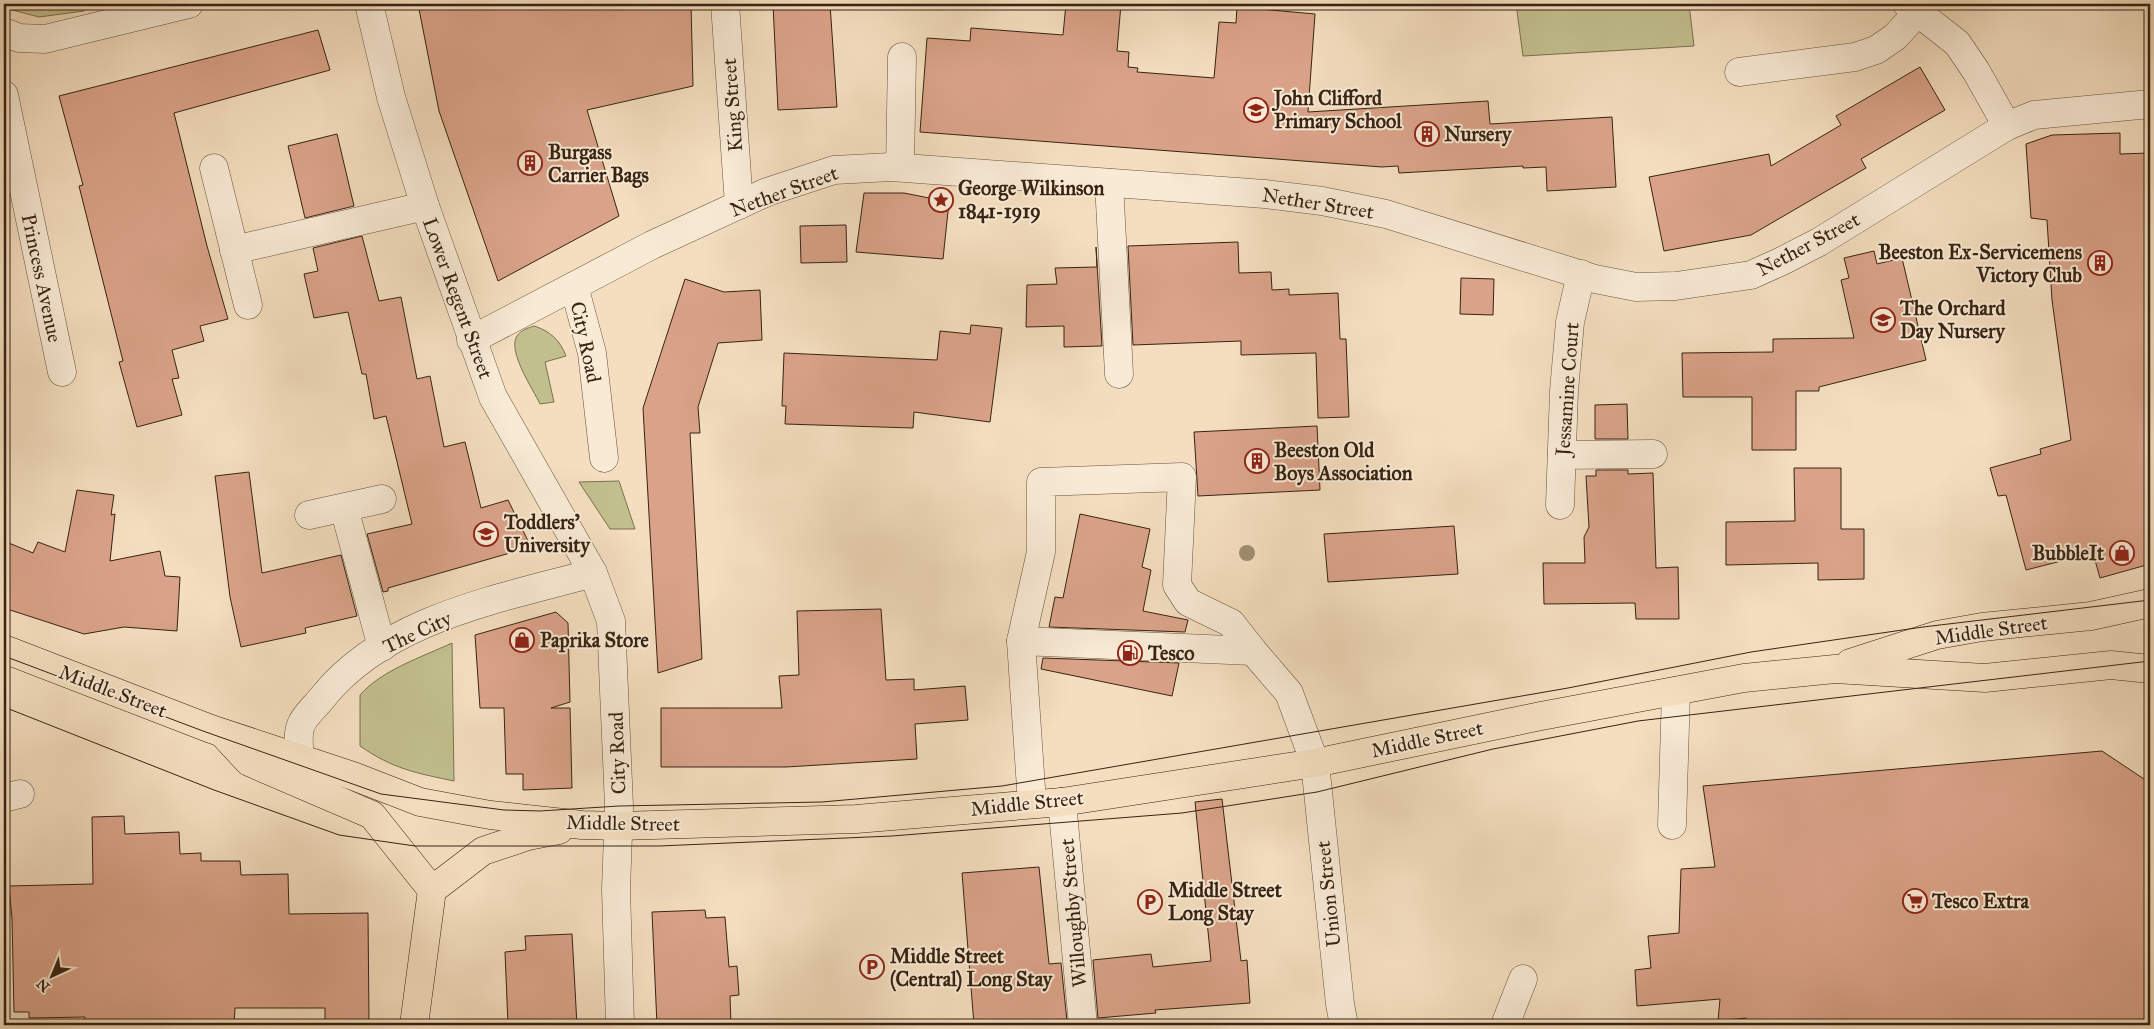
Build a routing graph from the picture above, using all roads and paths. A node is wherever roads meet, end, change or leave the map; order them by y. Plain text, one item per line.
1 (189, 4) edge
2 (369, 4) edge
3 (725, 4) edge
4 (1912, 8) edge
5 (121, 12) edge
6 (4, 32) edge
7 (902, 57) dead end
8 (1739, 72) dead end
9 (4, 95) edge
10 (2150, 104) edge
11 (2007, 126) junction
12 (900, 167) junction
13 (214, 168) dead end
14 (1109, 183) junction
15 (425, 206) junction
16 (739, 206) junction
17 (234, 250) junction
18 (1581, 274) junction
19 (574, 286) junction
20 (248, 305) dead end
21 (471, 340) junction
22 (62, 372) dead end
23 (1119, 374) dead end
24 (1653, 454) dead end
25 (1562, 455) junction
26 (604, 458) dead end
27 (382, 499) dead end
28 (1560, 506) dead end
29 (344, 508) junction
30 (309, 515) dead end
31 (593, 573) junction
32 (2150, 603) edge
33 (1020, 641) junction
34 (382, 647) junction
35 (4, 649) edge
36 (1253, 651) junction
37 (2150, 652) edge
38 (2111, 665) junction
39 (1835, 668) junction
40 (2150, 670) edge
41 (1676, 691) junction
42 (222, 732) junction
43 (300, 759) junction
44 (1315, 762) junction
45 (1062, 802) junction
46 (1032, 803) junction
47 (582, 824) junction
48 (619, 826) junction
49 (1672, 826) dead end
50 (432, 890) junction
51 (1523, 979) dead end
52 (414, 1025) edge
53 (620, 1025) edge
54 (1083, 1025) edge
55 (1344, 1025) edge
56 (1505, 1025) edge

1 - 5 street
2 - 15 street, Lower Regent Street
3 - 16 street, King Street
4 - 8 street
4 - 11 street
5 - 6 street
7 - 12 street
9 - 22 street, Princess Avenue
10 - 11 street, Nether Street
11 - 18 street, Nether Street
12 - 14 street, Nether Street
12 - 16 street, Nether Street
13 - 17 street
14 - 18 street, Nether Street
14 - 23 street
15 - 17 street
15 - 21 street, Lower Regent Street
16 - 19 street, Nether Street
17 - 20 street
18 - 25 street, Jessamine Court
19 - 21 street, Nether Street
19 - 26 street, City Road
21 - 31 street, Lower Regent Street
24 - 25 street
25 - 28 street, Jessamine Court
27 - 29 street
29 - 30 street
29 - 34 street
31 - 34 street, The City
31 - 48 street, City Road
32 - 39 main road, Middle Street
33 - 36 street
33 - 36 street, Union Street
33 - 46 street
34 - 43 street, The City
35 - 42 main road, Middle Street
36 - 44 street, Union Street
37 - 38 main road, Middle Street
38 - 39 main road, Middle Street
38 - 40 main road, Middle Street
39 - 41 main road, Middle Street
41 - 44 main road, Middle Street
41 - 49 street
42 - 43 main road, Middle Street
42 - 50 main road, Middle Street
43 - 47 main road, Middle Street
44 - 45 main road, Middle Street
44 - 55 street, Union Street
45 - 46 main road, Middle Street
45 - 54 street, Willoughby Street
46 - 48 main road, Middle Street
47 - 48 main road, Middle Street
47 - 50 main road
48 - 53 street, City Road
50 - 52 main road
51 - 56 street

